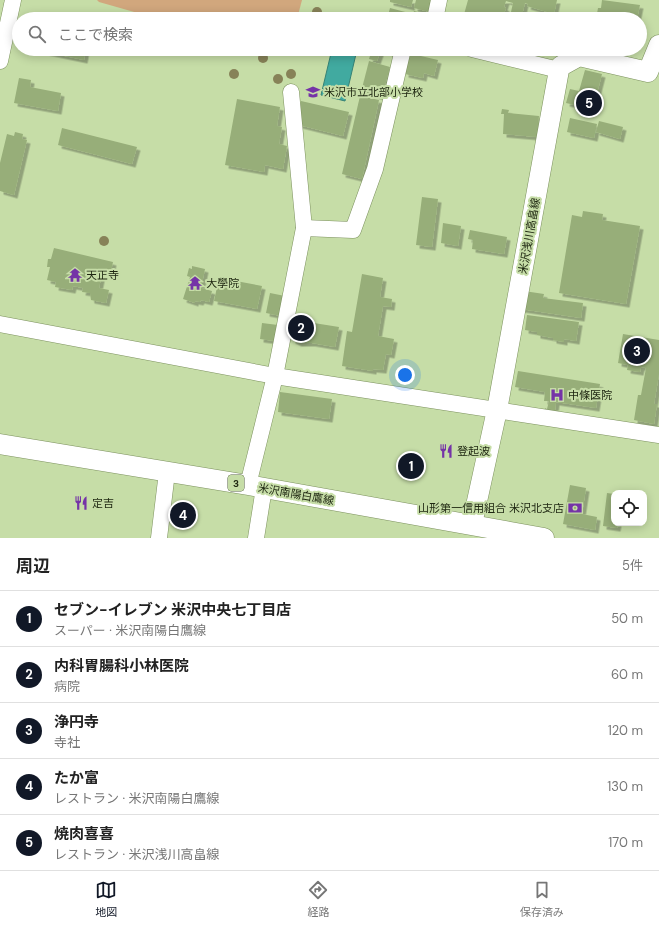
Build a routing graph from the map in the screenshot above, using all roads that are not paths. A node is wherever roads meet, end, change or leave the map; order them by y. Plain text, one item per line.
1 (14, 0) edge
2 (439, 0) edge
3 (436, 12) edge
4 (659, 44) edge
5 (401, 56) edge
6 (501, 56) edge
7 (0, 61) edge
8 (559, 70) junction
9 (654, 74) edge
10 (291, 92) dead end
11 (304, 228) junction
12 (0, 324) edge
13 (275, 376) junction
14 (497, 410) junction
15 (659, 435) edge
16 (0, 444) edge
17 (167, 472) junction
18 (256, 487) junction
19 (470, 531) edge
20 (158, 538) edge
21 (256, 538) edge
22 (544, 538) edge

1 - 7 street
2 - 3 street
4 - 9 main road
5 - 11 street
6 - 8 street
8 - 9 main road
8 - 14 main road, 米沢浅川高畠線
10 - 11 street
11 - 13 street
12 - 13 street
13 - 14 street
13 - 18 street
14 - 15 street
14 - 19 main road, 米沢浅川高畠線
16 - 17 main road, 米沢南陽白鷹線 / 3
17 - 18 main road, 米沢南陽白鷹線 / 3
17 - 20 street
18 - 19 main road, 米沢南陽白鷹線 / 3
18 - 21 street
19 - 22 main road, 米沢南陽白鷹線 / 3

